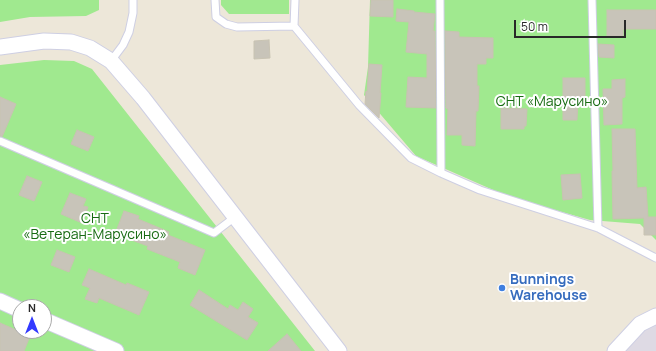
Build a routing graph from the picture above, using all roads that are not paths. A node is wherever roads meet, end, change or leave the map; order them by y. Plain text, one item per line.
1 (133, 0) edge
2 (215, 0) edge
3 (294, 0) edge
4 (440, 0) edge
5 (592, 0) edge
6 (294, 26) junction
7 (0, 46) edge
8 (111, 61) junction
9 (0, 141) edge
10 (441, 174) junction
11 (235, 217) junction
12 (598, 228) junction
13 (656, 258) edge
14 (0, 301) edge
15 (12, 306) edge
16 (656, 316) edge
17 (52, 323) edge
18 (116, 351) edge
19 (339, 351) edge
20 (615, 351) edge

1 - 8 lane
2 - 6 lane
3 - 6 lane
4 - 10 lane
5 - 12 lane
6 - 10 lane
7 - 8 street
8 - 11 street
9 - 11 lane
10 - 12 lane
11 - 19 street
12 - 13 lane
14 - 15 street
16 - 20 street
17 - 18 street

